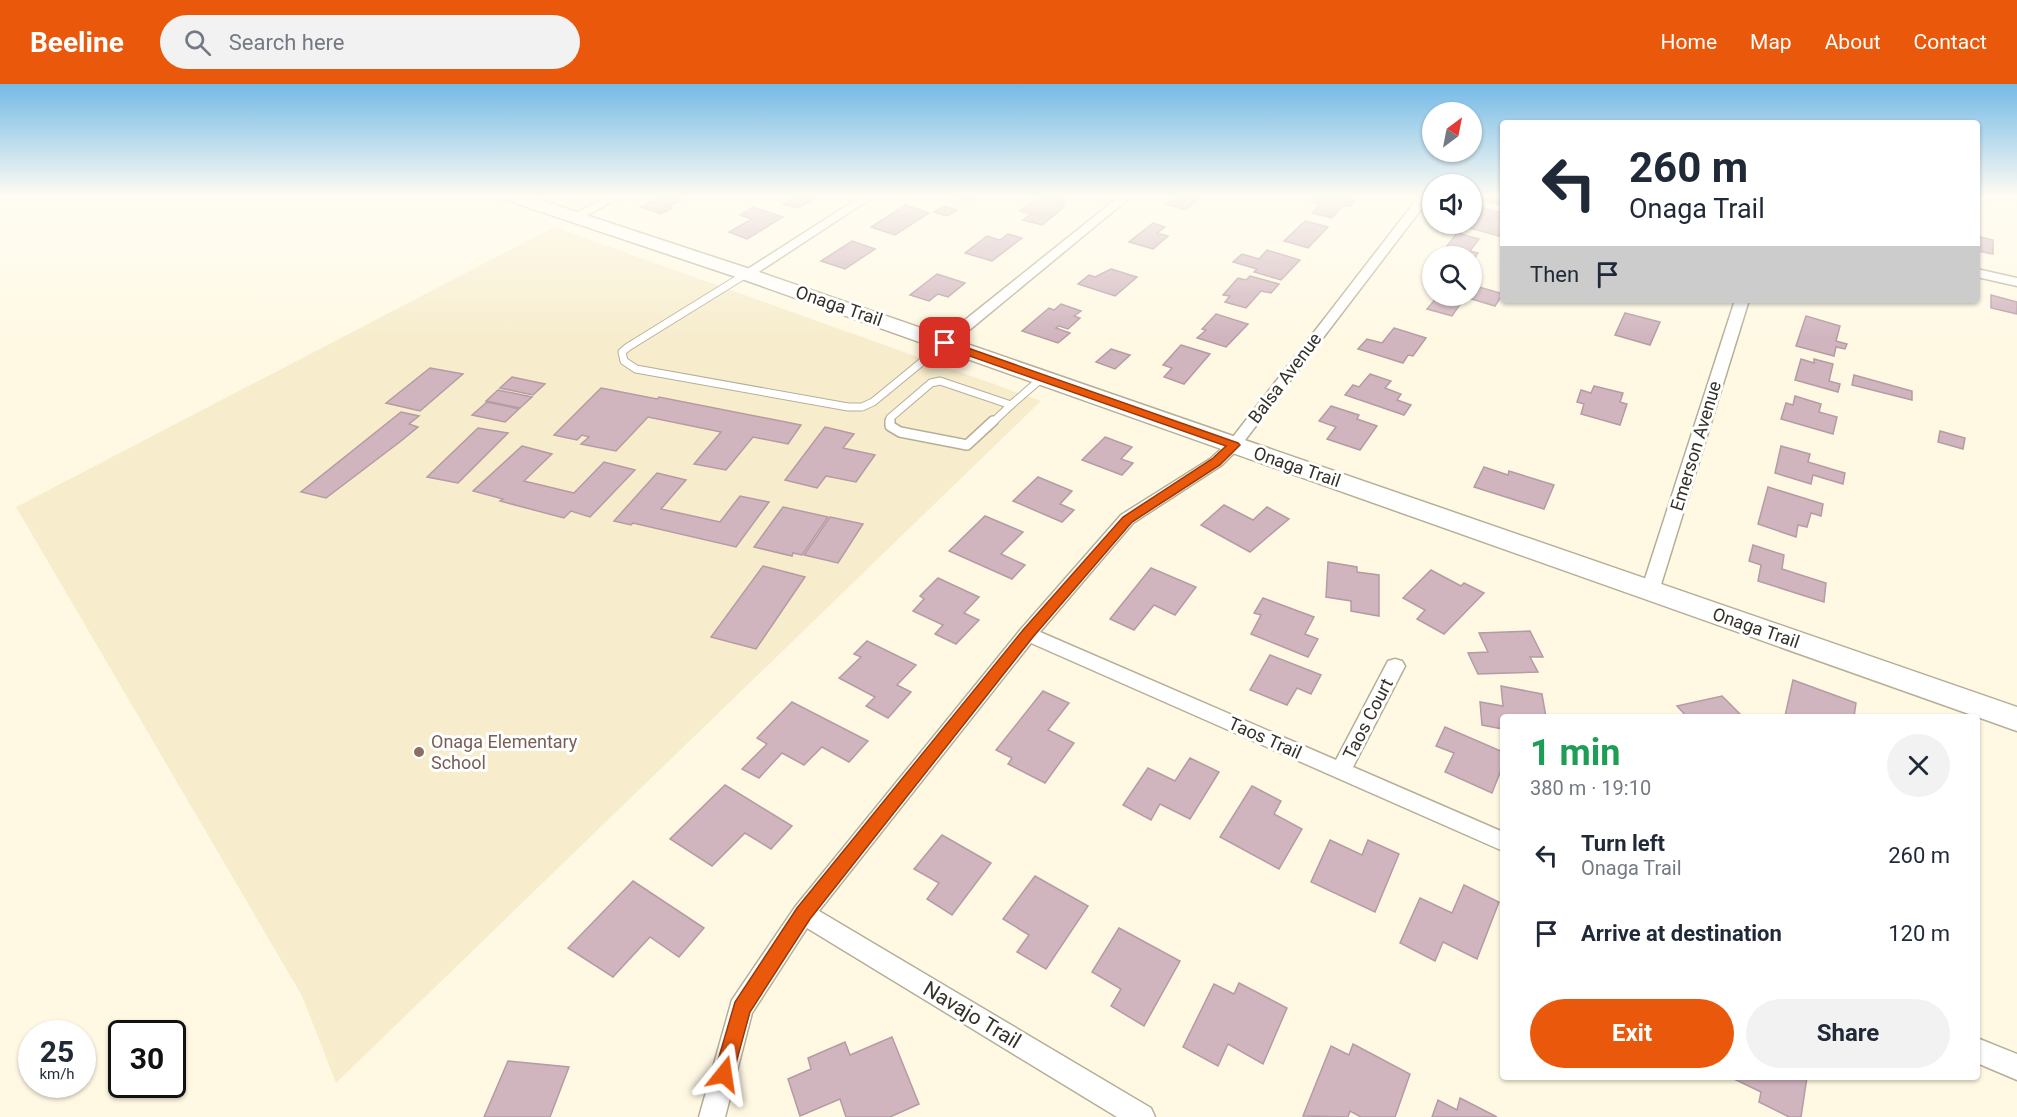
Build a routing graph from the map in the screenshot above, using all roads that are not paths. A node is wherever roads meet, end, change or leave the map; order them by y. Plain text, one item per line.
1 (654, 243) edge
2 (794, 243) edge
3 (1068, 243) edge
4 (1389, 243) edge
5 (746, 274) junction
6 (1980, 274) edge
7 (2017, 282) edge
8 (1741, 303) edge
9 (945, 343) junction
10 (1042, 378) junction
11 (1011, 405) junction
12 (1234, 445) junction
13 (1650, 591) junction
14 (1028, 633) junction
15 (1395, 666) dead end
16 (2017, 719) edge
17 (1341, 771) junction
18 (1500, 841) edge
19 (804, 914) junction
20 (1980, 1051) edge
21 (2017, 1067) edge
22 (712, 1117) edge
23 (1142, 1117) edge

1 - 5 street, Onaga Trail
2 - 5 street
3 - 9 street
4 - 12 street, Balsa Avenue
5 - 9 street, Onaga Trail
5 - 9 lane
6 - 7 street
8 - 13 street, Emerson Avenue
9 - 10 street, Onaga Trail
10 - 11 lane
10 - 12 street, Onaga Trail
11 - 11 lane
12 - 13 street, Onaga Trail
12 - 14 street, Balsa Avenue
13 - 16 street, Onaga Trail
14 - 17 street, Taos Trail
14 - 19 street, Balsa Avenue
15 - 17 street, Taos Court
17 - 18 street, Taos Trail
19 - 22 street, Balsa Avenue
19 - 23 street, Navajo Trail
20 - 21 street

